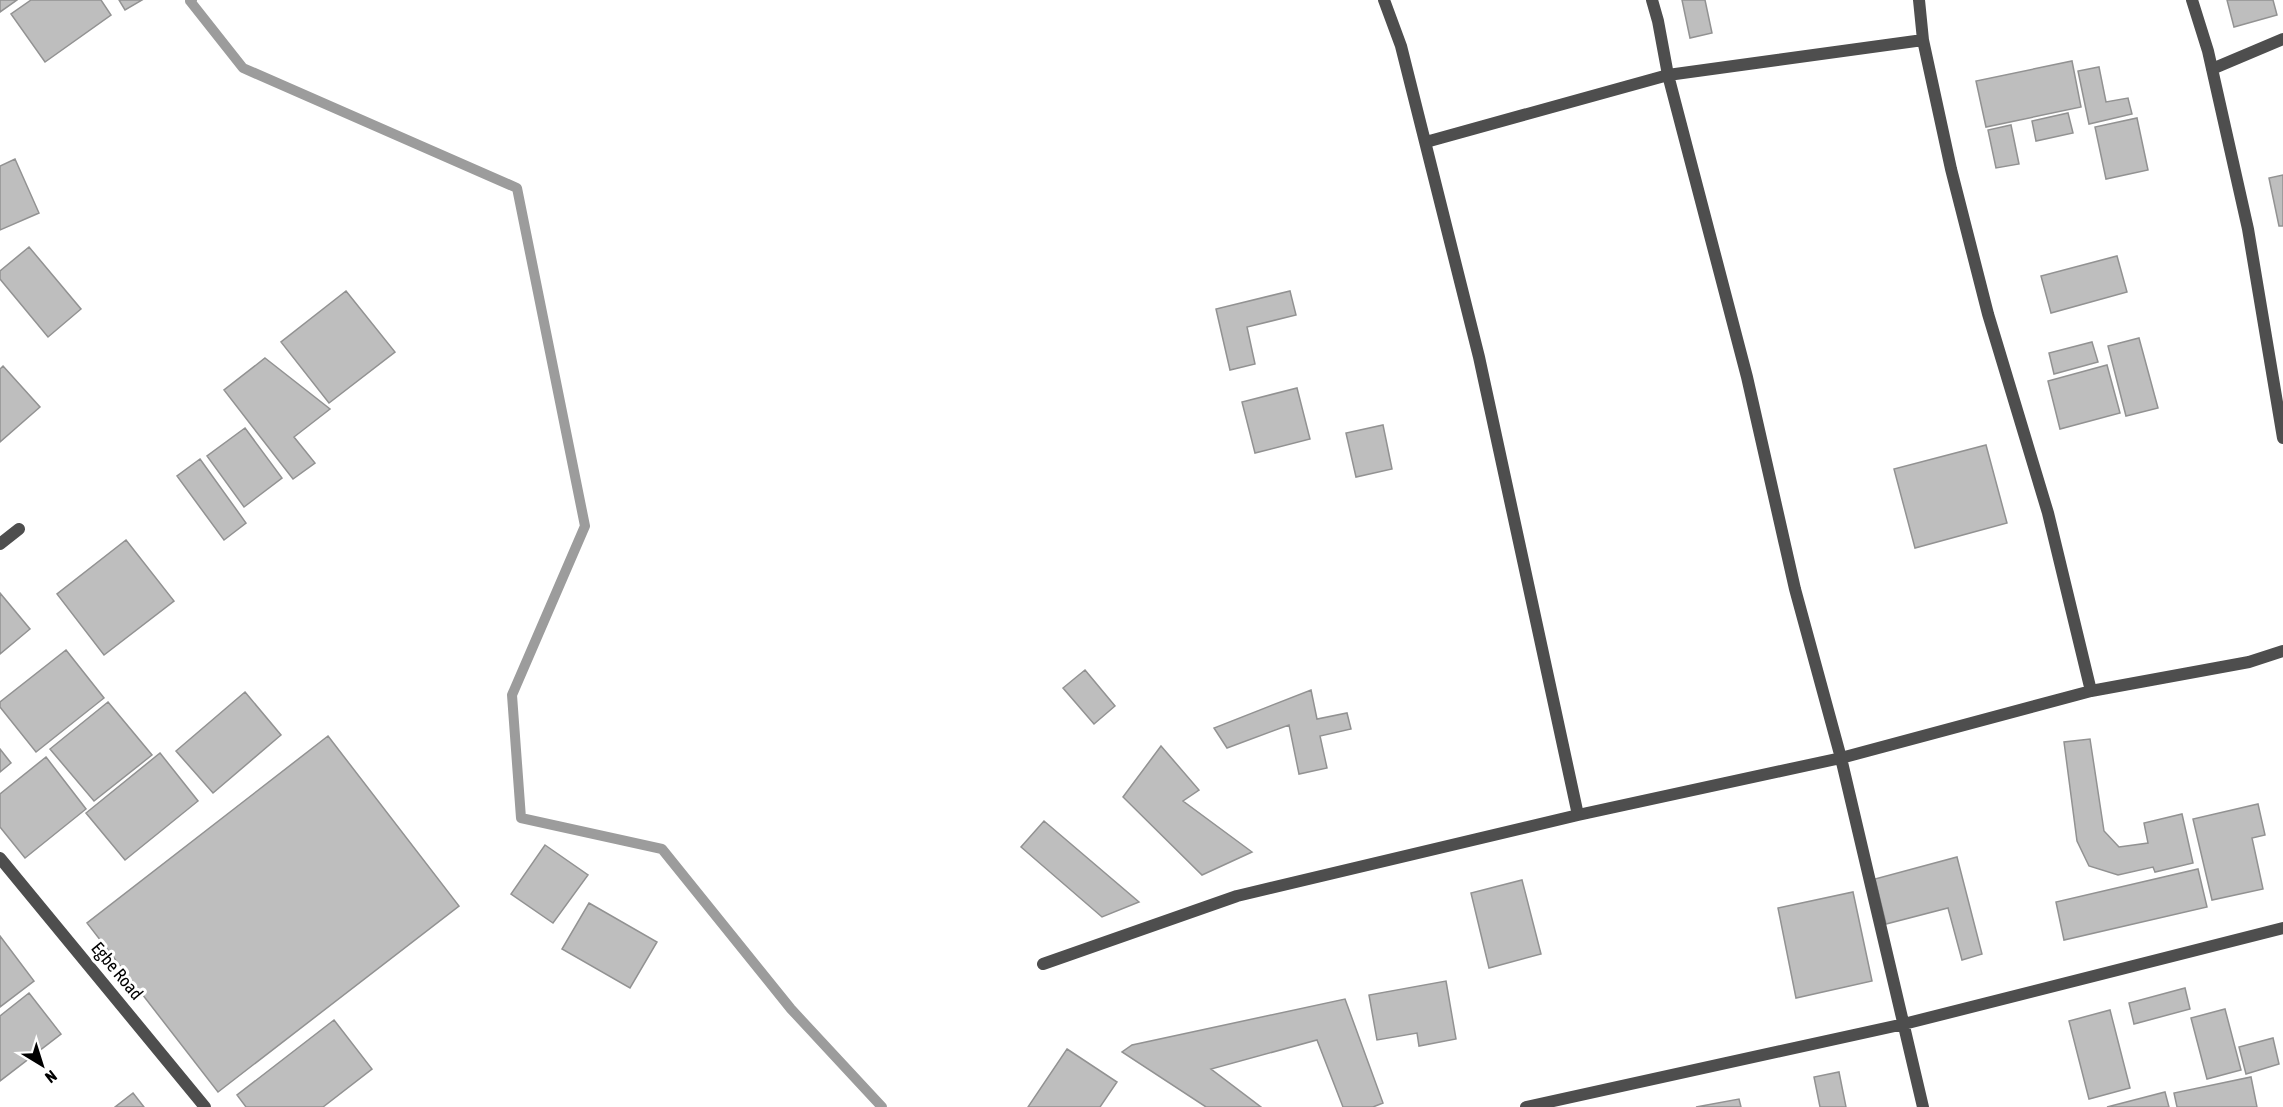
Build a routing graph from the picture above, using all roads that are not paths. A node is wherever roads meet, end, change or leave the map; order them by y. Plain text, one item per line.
1 (1383, 0) edge
2 (1652, 0) edge
3 (1919, 0) edge
4 (2192, 0) edge
5 (2283, 39) edge
6 (1923, 40) junction
7 (2212, 69) junction
8 (1668, 75) junction
9 (1426, 142) junction
10 (2283, 438) edge
11 (19, 529) dead end
12 (0, 544) edge
13 (2283, 651) edge
14 (2091, 691) junction
15 (1841, 758) junction
16 (1578, 815) junction
17 (0, 858) edge
18 (2283, 928) edge
19 (1043, 964) dead end
20 (1904, 1024) junction
21 (205, 1107) edge
22 (1526, 1107) edge
23 (1923, 1107) edge

1 - 9 street
2 - 8 street
3 - 6 street
4 - 7 street
5 - 7 street
6 - 8 street
6 - 14 street
7 - 10 street
8 - 9 street
8 - 15 street
9 - 16 street
11 - 12 street
13 - 14 street
14 - 15 street
15 - 16 street
15 - 20 street
16 - 19 street
17 - 21 street, Egbe Road
18 - 20 street
20 - 22 street
20 - 23 street

